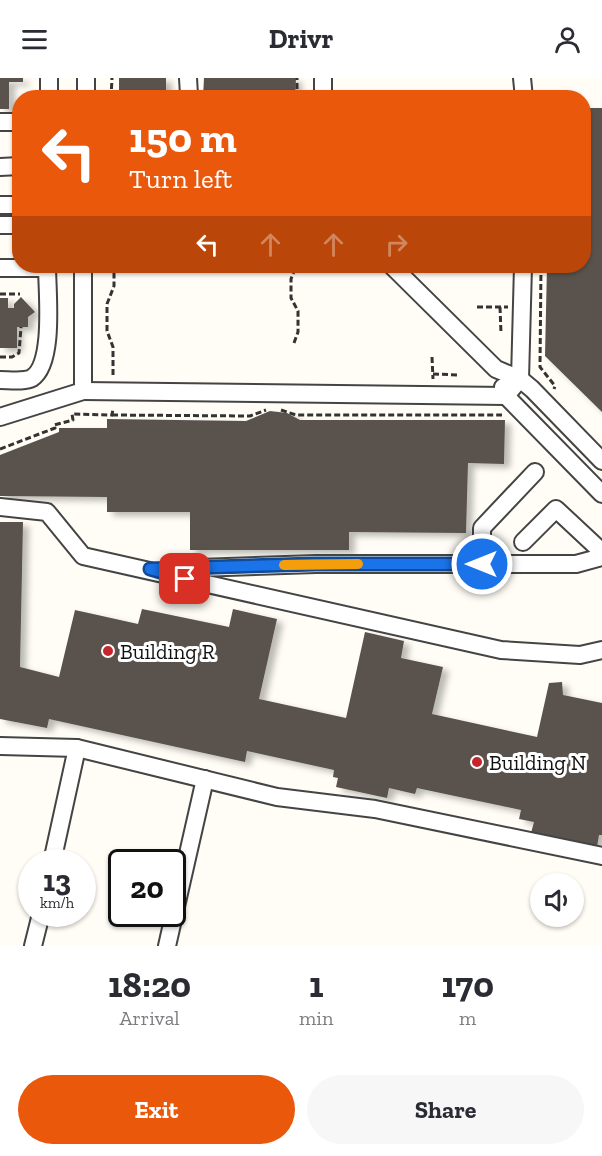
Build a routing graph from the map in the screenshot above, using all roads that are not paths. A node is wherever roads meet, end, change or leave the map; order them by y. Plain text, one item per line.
1 (47, 273) edge
2 (83, 273) edge
3 (399, 273) edge
4 (523, 273) edge
5 (496, 369) junction
6 (0, 380) edge
7 (520, 380) junction
8 (83, 391) junction
9 (506, 404) junction
10 (0, 417) edge
11 (602, 461) edge
12 (535, 472) dead end
13 (602, 494) edge
14 (0, 507) edge
15 (523, 542) dead end
16 (602, 552) edge
17 (602, 558) edge
18 (482, 564) junction
19 (150, 569) junction
20 (602, 650) edge
21 (0, 746) edge
22 (77, 748) junction
23 (205, 779) junction
24 (55, 849) edge
25 (602, 856) edge
26 (38, 927) edge
27 (33, 946) edge
28 (167, 946) edge

1 - 6 lane
2 - 8 lane
3 - 5 lane
4 - 7 lane
5 - 7 lane
5 - 9 lane
7 - 9 lane
7 - 11 lane
8 - 9 lane
8 - 10 lane
9 - 13 lane
12 - 18 lane
14 - 19 lane
15 - 16 lane
17 - 18 lane
18 - 19 lane
19 - 20 lane
21 - 22 lane
22 - 23 lane
22 - 24 lane
23 - 25 lane
23 - 28 lane
26 - 27 lane

